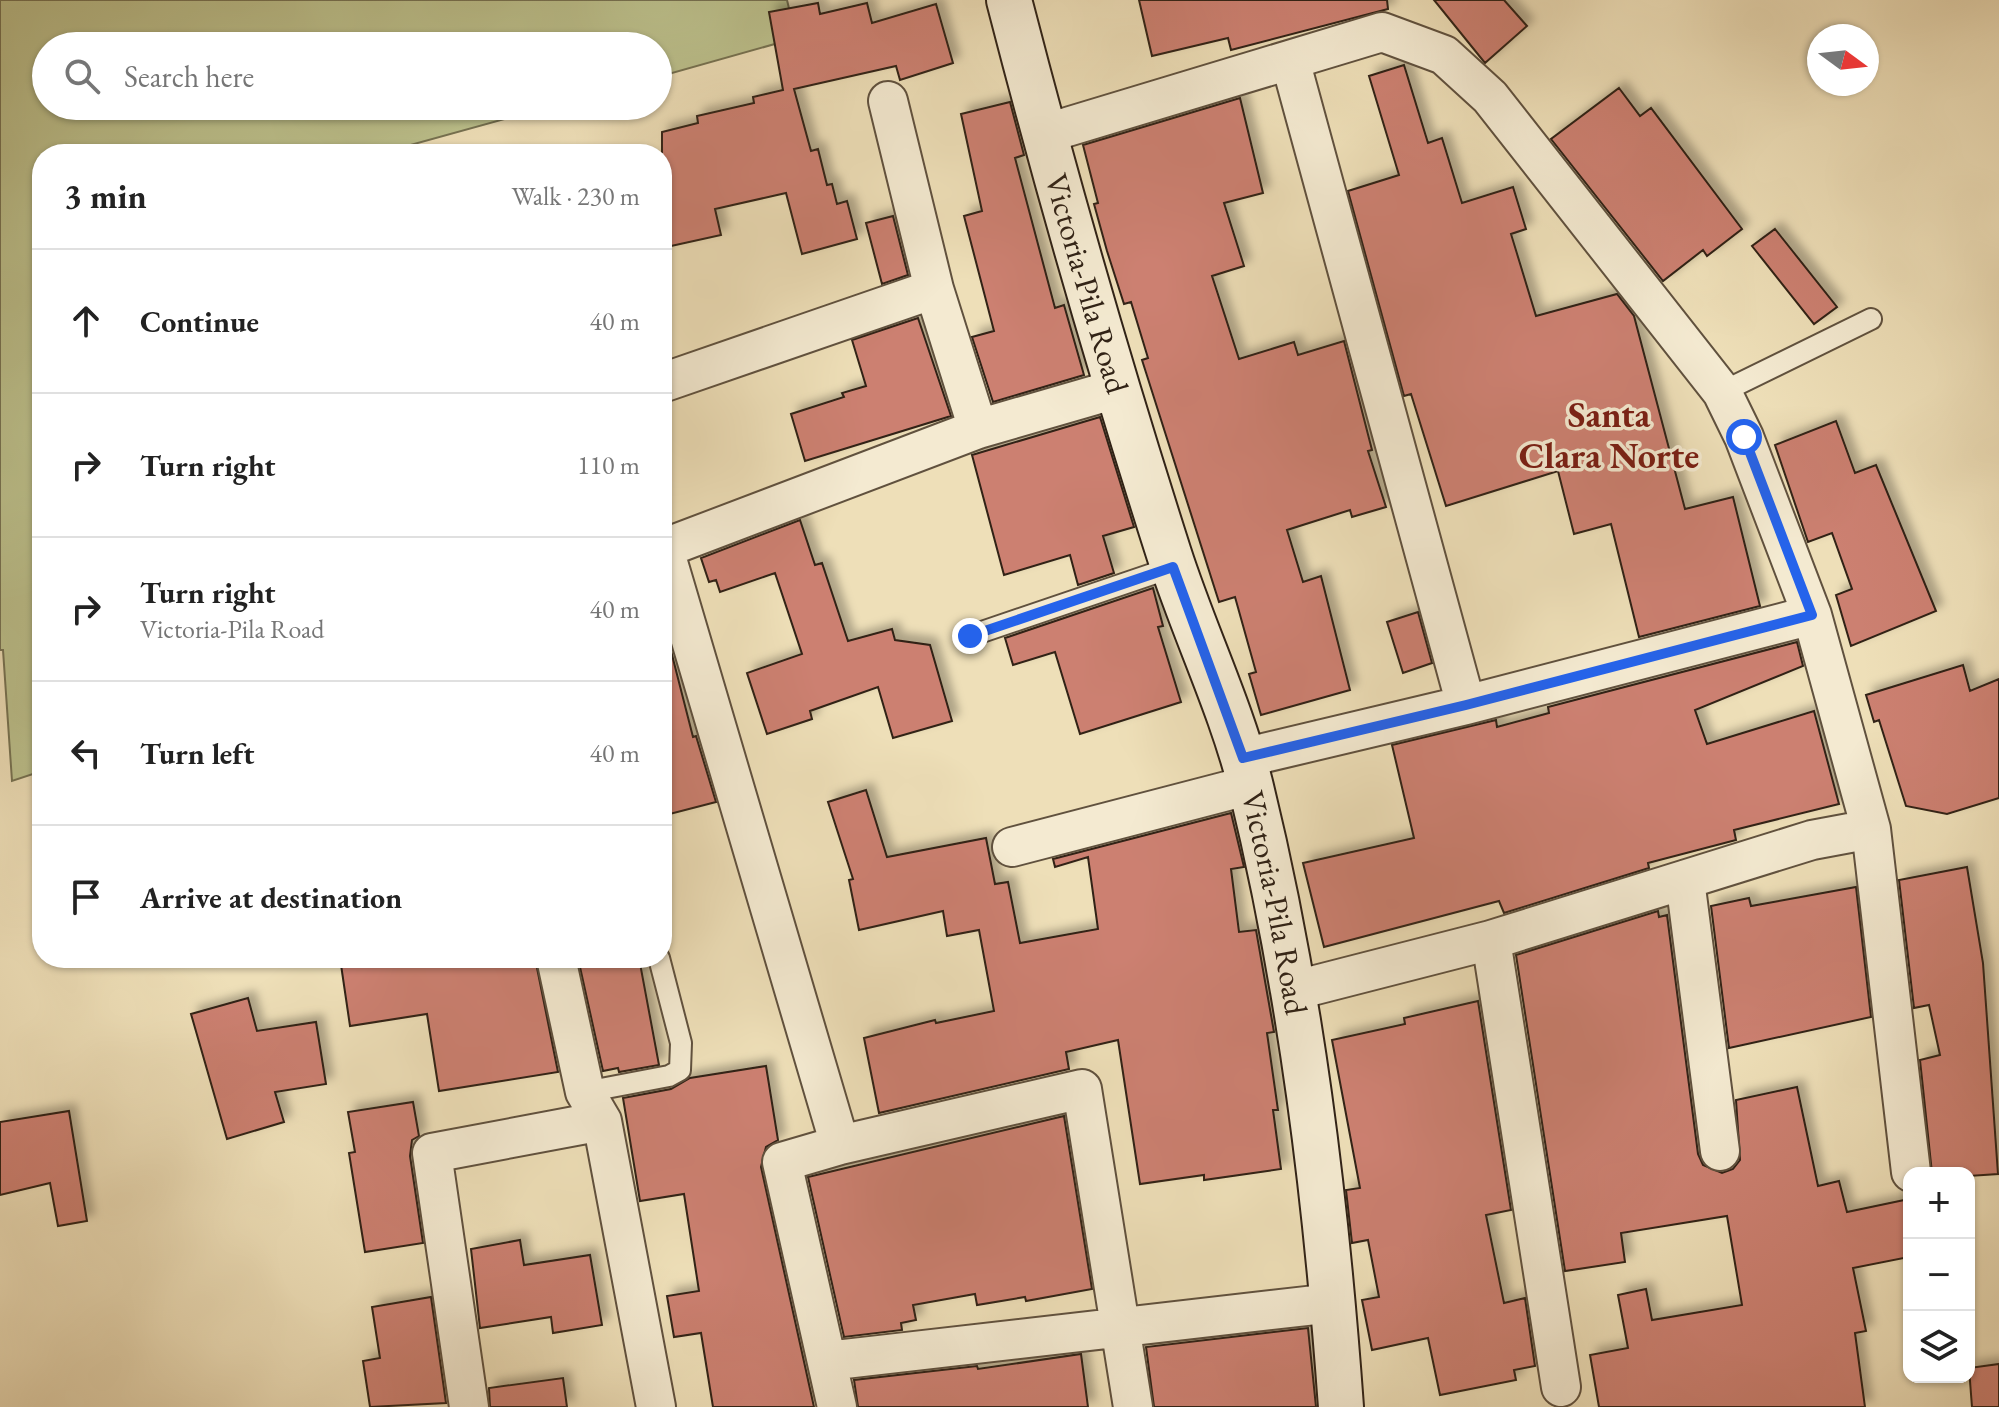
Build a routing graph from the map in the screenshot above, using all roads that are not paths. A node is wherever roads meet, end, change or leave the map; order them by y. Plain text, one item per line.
1 (1009, 0) edge
2 (1290, 60) junction
3 (888, 101) dead end
4 (1044, 134) junction
5 (934, 289) junction
6 (1871, 319) dead end
7 (672, 380) edge
8 (1116, 389) junction
9 (1722, 392) junction
10 (978, 429) junction
11 (672, 546) edge
12 (1173, 567) junction
13 (672, 579) edge
14 (1812, 615) junction
15 (970, 636) dead end
16 (1466, 705) junction
17 (1247, 772) junction
18 (1871, 829) junction
19 (1012, 847) dead end
20 (1685, 880) junction
21 (1491, 940) junction
22 (559, 968) edge
23 (662, 968) edge
24 (1296, 990) junction
25 (594, 1106) junction
26 (840, 1145) junction
27 (1720, 1151) dead end
28 (1910, 1167) edge
29 (1333, 1303) junction
30 (1121, 1326) junction
31 (827, 1361) junction
32 (1561, 1387) dead end
33 (469, 1407) edge
34 (656, 1407) edge
35 (837, 1407) edge
36 (1133, 1407) edge
37 (1341, 1407) edge

1 - 4 main road, Victoria-Pila Road
2 - 4 street
2 - 9 street
2 - 16 street
3 - 5 street
4 - 8 main road, Victoria-Pila Road
5 - 7 street
5 - 10 street
6 - 9 lane
8 - 10 street
8 - 12 main road, Victoria-Pila Road
9 - 14 street
10 - 11 street
12 - 15 lane
12 - 17 main road, Victoria-Pila Road
13 - 26 street
14 - 16 street
14 - 18 street
16 - 17 street
17 - 19 street
17 - 24 main road, Victoria-Pila Road
18 - 20 street
18 - 28 street
20 - 21 street
20 - 27 street
21 - 24 street
21 - 32 street
22 - 25 street
23 - 25 lane
24 - 29 main road, Victoria-Pila Road
25 - 33 street
25 - 34 street
26 - 30 street
26 - 31 street
29 - 30 street
29 - 37 main road, Victoria-Pila Road
30 - 31 street
30 - 36 street
31 - 35 street

